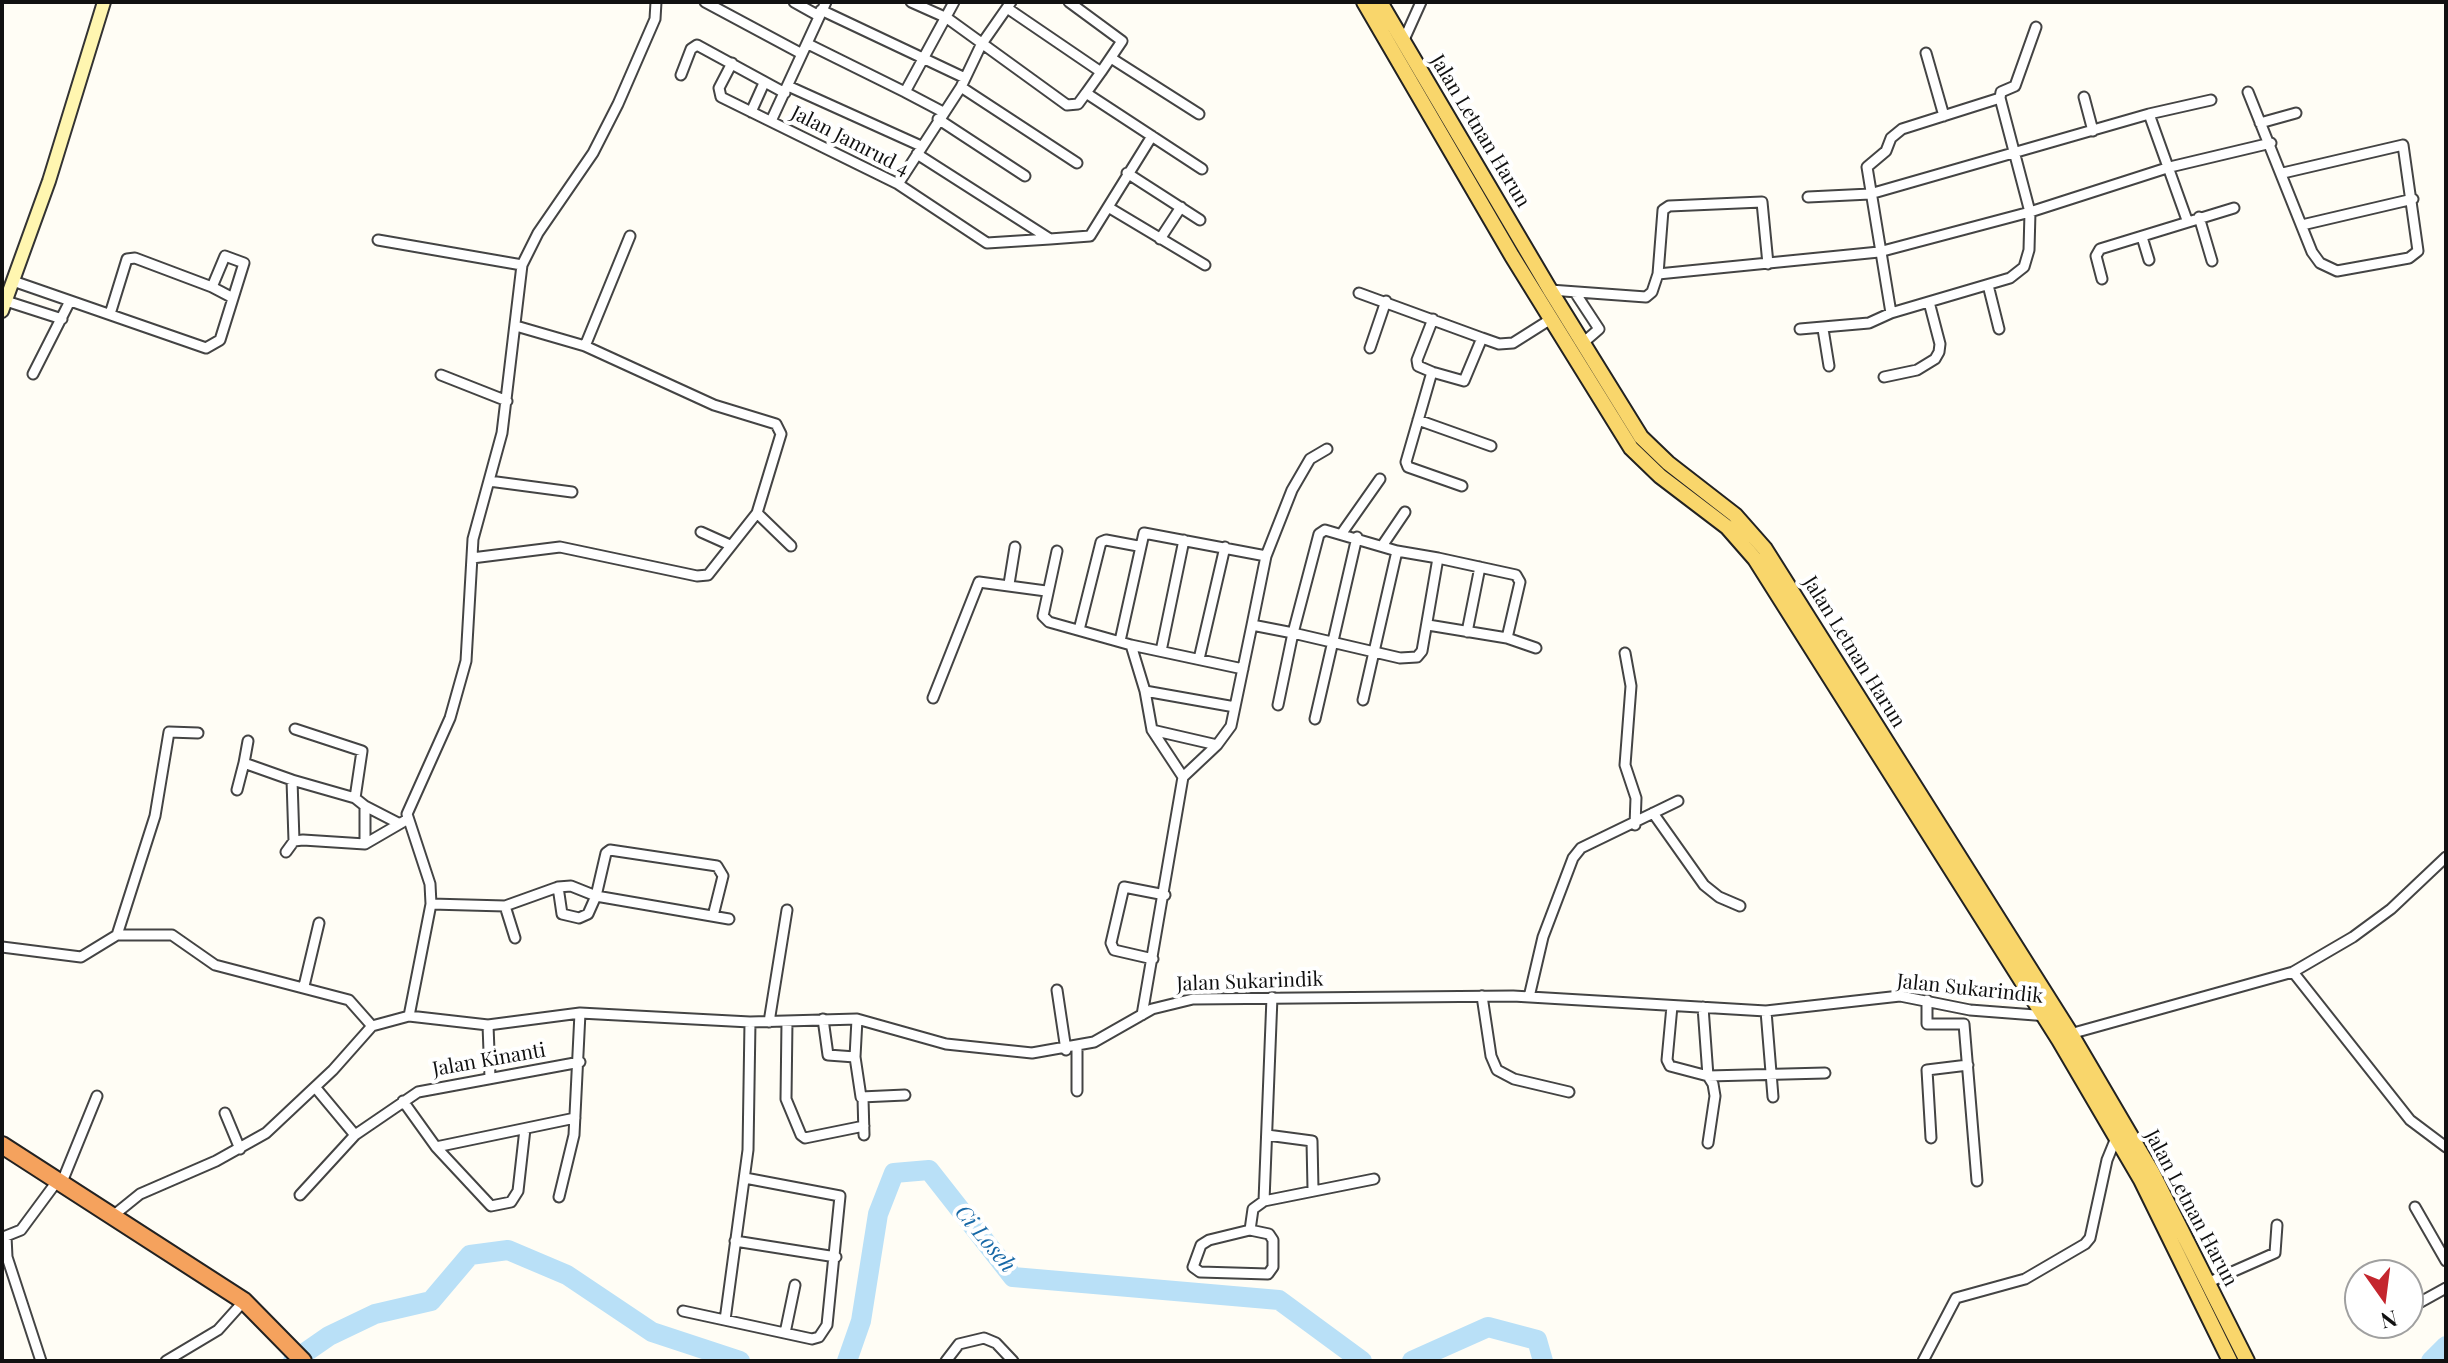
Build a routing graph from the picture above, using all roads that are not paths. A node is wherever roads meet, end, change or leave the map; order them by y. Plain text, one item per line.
1 (104, 2) edge
2 (656, 2) edge
3 (705, 2) edge
4 (794, 2) edge
5 (911, 2) edge
6 (954, 2) edge
7 (1069, 2) edge
8 (1364, 2) edge
9 (1380, 2) edge
10 (1421, 2) edge
11 (1009, 5) edge
12 (822, 9) edge
13 (947, 18) junction
14 (2036, 27) dead end
15 (808, 44) junction
16 (981, 45) junction
17 (1404, 52) junction
18 (1926, 53) dead end
19 (802, 54) junction
20 (925, 56) junction
21 (1111, 58) junction
22 (732, 63) junction
23 (1101, 72) junction
24 (681, 75) dead end
25 (764, 83) junction
26 (963, 83) junction
27 (787, 89) junction
28 (905, 92) junction
29 (2248, 92) dead end
30 (1086, 93) junction
31 (2084, 97) dead end
32 (2000, 98) junction
33 (2211, 100) dead end
34 (751, 112) junction
35 (2296, 113) dead end
36 (1199, 114) dead end
37 (2149, 114) junction
38 (940, 115) junction
39 (1944, 116) junction
40 (771, 121) junction
41 (2260, 123) junction
42 (2093, 131) junction
43 (1152, 136) junction
44 (2271, 143) junction
45 (919, 150) junction
46 (2013, 154) junction
47 (1077, 163) dead end
48 (2170, 167) junction
49 (1202, 169) dead end
50 (1127, 173) junction
51 (2283, 173) junction
52 (1025, 176) dead end
53 (898, 184) junction
54 (1870, 194) junction
55 (1808, 197) dead end
56 (2413, 199) junction
57 (1108, 207) junction
58 (1181, 207) junction
59 (2234, 208) dead end
60 (2030, 212) junction
61 (2199, 217) junction
62 (1200, 220) dead end
63 (2187, 220) junction
64 (2302, 225) junction
65 (630, 236) dead end
66 (2142, 237) junction
67 (1050, 239) junction
68 (1160, 239) junction
69 (378, 240) dead end
70 (1879, 252) junction
71 (2149, 260) dead end
72 (2212, 261) dead end
73 (1768, 264) junction
74 (522, 265) junction
75 (1205, 265) dead end
76 (1658, 274) junction
77 (2102, 279) dead end
78 (13, 281) junction
79 (1988, 285) junction
80 (212, 287) junction
81 (1543, 292) junction
82 (1359, 293) dead end
83 (1576, 294) junction
84 (233, 298) junction
85 (70, 301) junction
86 (1386, 301) junction
87 (1929, 302) junction
88 (4, 306) edge
89 (1891, 313) junction
90 (110, 314) junction
91 (62, 319) junction
92 (1433, 319) junction
93 (1551, 319) junction
94 (516, 326) junction
95 (1800, 329) dead end
96 (1823, 329) junction
97 (1999, 329) dead end
98 (1482, 338) junction
99 (1584, 342) junction
100 (585, 346) junction
101 (1370, 348) dead end
102 (1829, 366) dead end
103 (1432, 372) junction
104 (33, 374) dead end
105 (441, 375) dead end
106 (1884, 377) dead end
107 (507, 401) junction
108 (1418, 420) junction
109 (1491, 446) dead end
110 (1327, 449) dead end
111 (1380, 479) dead end
112 (489, 481) junction
113 (1462, 486) dead end
114 (572, 492) dead end
115 (1405, 512) dead end
116 (757, 513) junction
117 (701, 532) dead end
118 (1342, 533) junction
119 (1357, 537) junction
120 (1184, 540) junction
121 (730, 545) junction
122 (791, 546) dead end
123 (1138, 546) junction
124 (1382, 546) junction
125 (1015, 547) dead end
126 (1225, 547) junction
127 (1057, 551) dead end
128 (1397, 551) junction
129 (1266, 556) junction
130 (472, 558) junction
131 (1438, 558) junction
132 (1480, 567) junction
133 (1009, 584) junction
134 (1046, 591) junction
135 (1252, 625) junction
136 (1428, 625) junction
137 (1079, 630) junction
138 (1467, 632) junction
139 (1293, 633) junction
140 (1507, 638) junction
141 (1120, 641) junction
142 (1332, 641) junction
143 (1131, 645) junction
144 (1536, 648) dead end
145 (1161, 651) junction
146 (1373, 651) junction
147 (1625, 653) dead end
148 (1199, 659) junction
149 (1243, 669) junction
150 (1145, 691) junction
151 (933, 698) dead end
152 (1363, 700) dead end
153 (1278, 705) dead end
154 (1235, 707) junction
155 (1315, 719) dead end
156 (295, 729) dead end
157 (1152, 730) junction
158 (198, 733) dead end
159 (248, 741) dead end
160 (1217, 745) junction
161 (244, 763) junction
162 (1898, 773) junction
163 (1183, 777) junction
164 (292, 780) junction
165 (237, 790) dead end
166 (355, 798) junction
167 (1678, 801) dead end
168 (365, 806) junction
169 (1653, 813) junction
170 (403, 821) junction
171 (1635, 825) junction
172 (294, 841) junction
173 (365, 844) junction
174 (286, 852) dead end
175 (2446, 857) edge
176 (558, 887) junction
177 (1165, 895) junction
178 (596, 896) junction
179 (431, 904) junction
180 (505, 906) junction
181 (1740, 906) dead end
182 (787, 910) dead end
183 (713, 916) junction
184 (729, 919) dead end
185 (319, 923) dead end
186 (117, 935) junction
187 (515, 938) dead end
188 (2, 947) edge
189 (1153, 959) junction
190 (2293, 972) junction
191 (304, 986) junction
192 (1057, 990) dead end
193 (1482, 996) junction
194 (1272, 997) junction
195 (1529, 997) junction
196 (1927, 1000) junction
197 (1672, 1006) junction
198 (1703, 1007) junction
199 (1766, 1011) junction
200 (580, 1013) junction
201 (1142, 1015) junction
202 (2051, 1015) junction
203 (409, 1016) junction
204 (823, 1019) junction
205 (857, 1019) junction
206 (787, 1021) junction
207 (750, 1022) junction
208 (769, 1022) junction
209 (488, 1025) junction
210 (372, 1026) junction
211 (2065, 1037) junction
212 (1072, 1048) junction
213 (855, 1057) junction
214 (580, 1062) junction
215 (1968, 1065) junction
216 (1825, 1073) dead end
217 (1708, 1076) junction
218 (1773, 1076) junction
219 (490, 1078) junction
220 (315, 1087) junction
221 (1077, 1091) dead end
222 (1569, 1092) dead end
223 (905, 1095) dead end
224 (97, 1096) dead end
225 (1773, 1097) dead end
226 (863, 1098) junction
227 (403, 1101) junction
228 (225, 1113) dead end
229 (575, 1118) junction
230 (525, 1129) junction
231 (355, 1135) junction
232 (1267, 1135) junction
233 (1931, 1138) dead end
234 (2116, 1138) junction
235 (1708, 1143) dead end
236 (2, 1145) edge
237 (436, 1147) junction
238 (2446, 1147) edge
239 (240, 1149) junction
240 (745, 1178) junction
241 (1374, 1179) dead end
242 (60, 1181) junction
243 (1977, 1181) dead end
244 (1313, 1189) junction
245 (300, 1195) dead end
246 (559, 1197) dead end
247 (1264, 1201) junction
248 (2415, 1207) dead end
249 (114, 1215) junction
250 (2277, 1225) dead end
251 (1250, 1230) junction
252 (735, 1241) junction
253 (836, 1257) junction
254 (2446, 1261) edge
255 (2207, 1283) junction
256 (795, 1285) dead end
257 (2446, 1288) edge
258 (2424, 1300) edge
259 (248, 1305) junction
260 (683, 1311) dead end
261 (725, 1320) junction
262 (785, 1333) junction
263 (182, 1357) edge
264 (41, 1361) edge
265 (166, 1361) edge
266 (303, 1361) edge
267 (946, 1361) edge
268 (1013, 1361) edge
269 (1923, 1361) edge
270 (2230, 1361) edge
271 (2247, 1361) edge

1 - 78 main road
2 - 74 street
3 - 19 street
4 - 12 street
5 - 13 street
6 - 13 street
7 - 21 street
8 - 17 main road, Jalan Letnan Harun
9 - 17 main road, Jalan Letnan Harun
10 - 17 street
11 - 16 street
11 - 23 street
12 - 15 street
12 - 20 street
13 - 16 street
13 - 20 street
14 - 32 street
15 - 19 street
15 - 28 street
16 - 26 street
16 - 30 street
17 - 81 main road, Jalan Letnan Harun
18 - 39 street
19 - 27 street
20 - 26 street
20 - 28 street
21 - 23 street
21 - 36 street
22 - 24 street
22 - 25 street
22 - 34 street, Jalan Jamrud 4
23 - 30 street
25 - 27 street
25 - 34 street
26 - 38 street
26 - 47 street
27 - 40 street
27 - 45 street
28 - 38 street
29 - 41 street
30 - 43 street
31 - 42 street
32 - 39 street
32 - 46 street
33 - 37 street
34 - 40 street, Jalan Jamrud 4
35 - 41 street
37 - 42 street
37 - 48 street
38 - 45 street
38 - 52 street
39 - 54 street
40 - 53 street, Jalan Jamrud 4
41 - 44 street
42 - 46 street
43 - 49 street
43 - 50 street
44 - 48 street
44 - 51 street
45 - 53 street
45 - 67 street
46 - 54 street
46 - 60 street
48 - 60 street
48 - 63 street
50 - 57 street
50 - 58 street
51 - 56 street
51 - 64 street
53 - 67 street, Jalan Jamrud 4
54 - 55 street
54 - 70 street
56 - 64 street
56 - 64 street
57 - 67 street
57 - 68 street
58 - 62 street
58 - 68 street
59 - 61 street
60 - 70 street
60 - 79 street
61 - 63 street
61 - 72 street
63 - 66 street
65 - 100 street
66 - 71 street
66 - 77 street
68 - 75 street
69 - 74 street
70 - 73 street
70 - 89 street
73 - 76 street
73 - 76 street
74 - 94 street
76 - 83 street
78 - 85 street
78 - 88 main road
79 - 87 street
79 - 97 street
80 - 84 street
80 - 84 street
80 - 90 street
81 - 83 street
81 - 93 main road, Jalan Letnan Harun
81 - 99 main road, Jalan Letnan Harun
82 - 86 street
83 - 99 street
84 - 90 street
85 - 90 street
85 - 91 street
86 - 92 street
86 - 101 street
87 - 89 street
87 - 106 street
88 - 91 street
89 - 96 street
91 - 104 street
92 - 98 street
92 - 103 street
93 - 98 street
93 - 162 main road, Jalan Letnan Harun
94 - 100 street
94 - 107 street
95 - 96 street
96 - 102 street
98 - 103 street
99 - 162 main road, Jalan Letnan Harun
100 - 116 street
103 - 108 street
105 - 107 street
107 - 112 street
108 - 109 street
108 - 113 street
110 - 129 street
111 - 118 street
112 - 114 street
112 - 130 street
115 - 124 street
116 - 121 street
116 - 122 street
117 - 121 street
118 - 119 street
118 - 139 street
119 - 124 street
119 - 142 street
120 - 123 street
120 - 126 street
120 - 145 street
121 - 130 street
123 - 137 street
123 - 141 street
124 - 128 street
125 - 133 street
126 - 129 street
126 - 148 street
127 - 134 street
128 - 131 street
128 - 146 street
129 - 135 street
130 - 170 street
131 - 132 street
131 - 136 street
132 - 138 street
132 - 140 street
133 - 134 street
133 - 151 street
134 - 137 street
135 - 139 street
135 - 149 street
136 - 138 street
136 - 146 street
137 - 141 street
138 - 140 street
139 - 142 street
139 - 153 street
140 - 144 street
141 - 143 street
142 - 146 street
142 - 155 street
143 - 145 street
143 - 150 street
145 - 148 street
146 - 152 street
147 - 171 street
148 - 149 street
149 - 154 street
150 - 154 street
150 - 157 street
154 - 160 street
156 - 166 street
157 - 160 street
157 - 163 street
158 - 186 street
159 - 161 street
160 - 163 street
161 - 164 street
161 - 165 street
162 - 202 main road, Jalan Letnan Harun
163 - 177 street
164 - 166 street
164 - 172 street
166 - 168 street
167 - 169 street
168 - 170 street
168 - 173 street
169 - 171 street
169 - 181 street
170 - 173 street
170 - 179 street
171 - 195 street
172 - 173 street
172 - 174 street
175 - 190 street
176 - 178 street
176 - 178 street
176 - 180 street
177 - 189 street
177 - 189 street
178 - 183 street
178 - 183 street
179 - 180 street
179 - 203 street
180 - 187 street
182 - 208 street
183 - 184 street
185 - 191 street
186 - 188 street
186 - 191 street
189 - 201 street
190 - 211 street
190 - 238 street
191 - 210 street
192 - 212 street
193 - 194 street, Jalan Sukarindik
193 - 195 street, Jalan Sukarindik
193 - 222 street
194 - 201 street, Jalan Sukarindik
194 - 232 street
195 - 197 street, Jalan Sukarindik
196 - 199 street, Jalan Sukarindik
196 - 202 street, Jalan Sukarindik
196 - 215 street
197 - 198 street, Jalan Sukarindik
197 - 217 street
198 - 199 street, Jalan Sukarindik
198 - 217 street
199 - 218 street
200 - 207 street, Jalan Sukarindik
200 - 209 street, Jalan Sukarindik
200 - 214 street
201 - 212 street, Jalan Sukarindik
202 - 211 main road, Jalan Letnan Harun
203 - 209 street, Jalan Sukarindik
203 - 210 street
204 - 205 street, Jalan Sukarindik
204 - 206 street, Jalan Sukarindik
204 - 213 street
205 - 212 street, Jalan Sukarindik
205 - 213 street
206 - 208 street, Jalan Sukarindik
206 - 226 street
207 - 208 street, Jalan Sukarindik
207 - 240 street
209 - 219 street
210 - 220 street
211 - 234 main road, Jalan Letnan Harun
211 - 255 main road, Jalan Letnan Harun
212 - 221 street
213 - 226 street
214 - 219 street, Jalan Kinanti
214 - 229 street
215 - 233 street
215 - 243 street
216 - 218 street
217 - 218 street
217 - 235 street
218 - 225 street
219 - 227 street, Jalan Kinanti
220 - 231 street
220 - 239 street
223 - 226 street
224 - 242 street
227 - 231 street, Jalan Kinanti
227 - 237 street
228 - 239 street
229 - 230 street
229 - 246 street
230 - 237 street
230 - 237 street
231 - 245 street, Jalan Kinanti
232 - 244 street
232 - 247 street
234 - 269 street
234 - 270 main road, Jalan Letnan Harun
236 - 242 highway
239 - 249 street
240 - 252 street
240 - 253 street
241 - 244 street
242 - 249 highway
242 - 264 street
244 - 247 street
247 - 251 street
248 - 254 street
249 - 259 highway
250 - 255 street
251 - 251 street
252 - 253 street
252 - 261 street
253 - 262 street
255 - 271 main road, Jalan Letnan Harun
256 - 262 street
257 - 258 street
259 - 263 street
259 - 266 highway
260 - 261 street
261 - 262 street
263 - 265 street
267 - 268 street

